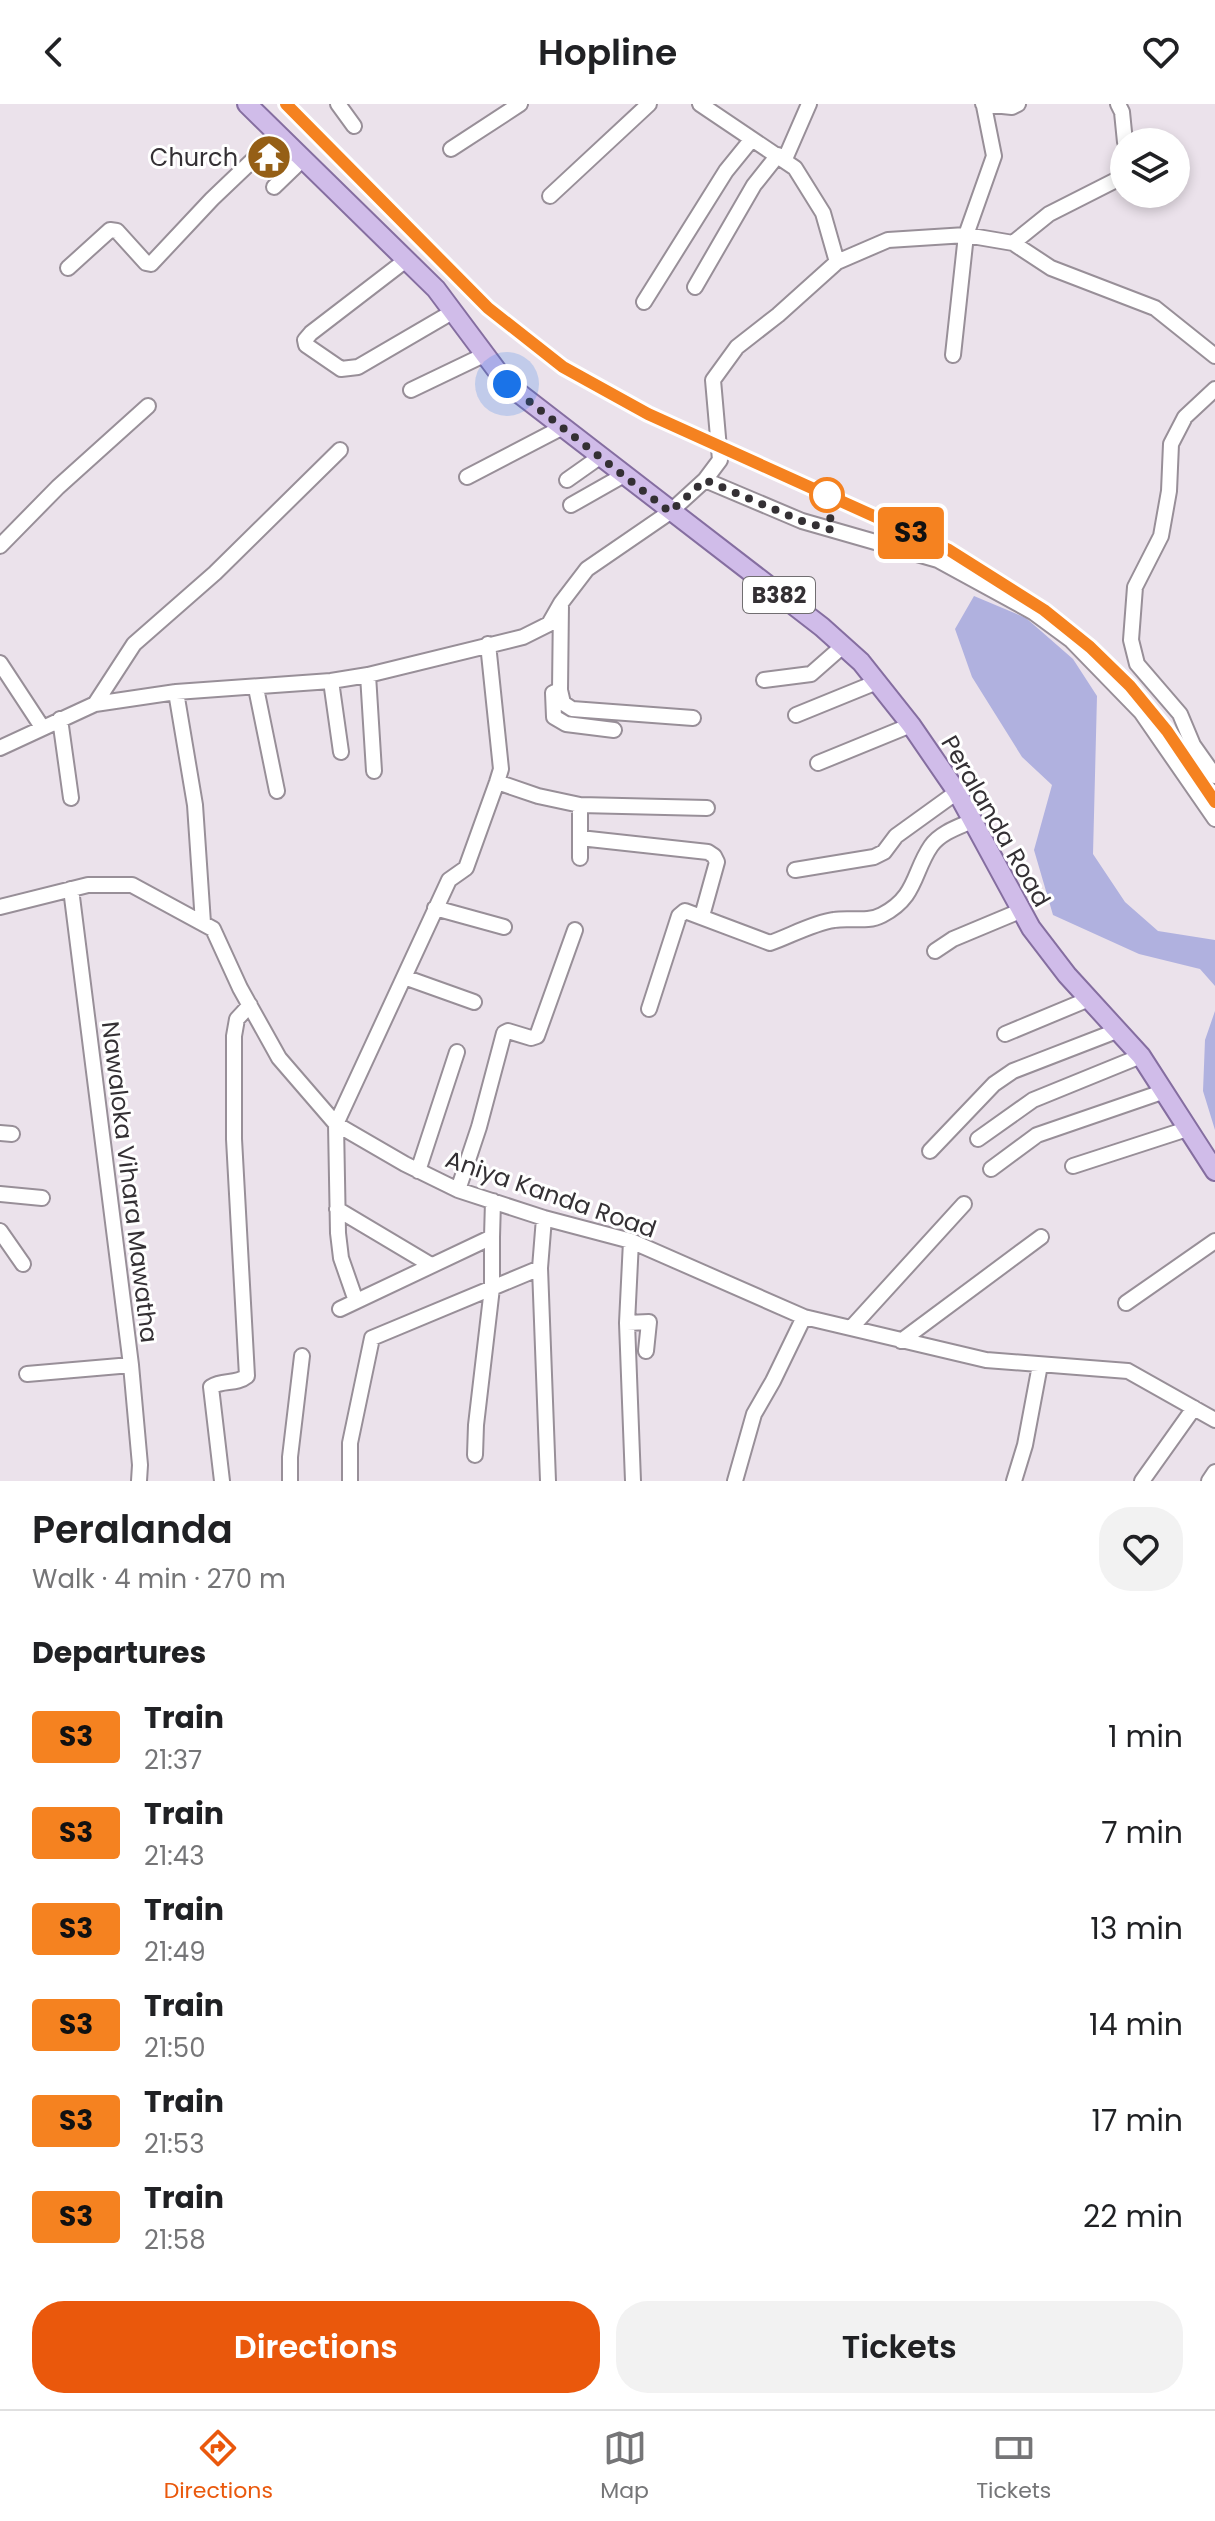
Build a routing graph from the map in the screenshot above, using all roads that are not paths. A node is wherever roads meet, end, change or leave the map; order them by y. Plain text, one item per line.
1 (247, 104) edge
2 (338, 104) edge
3 (520, 104) edge
4 (649, 104) edge
5 (700, 104) edge
6 (729, 104) edge
7 (809, 104) edge
8 (1018, 104) edge
9 (1118, 104) edge
10 (984, 105) edge
11 (722, 119) junction
12 (354, 126) dead end
13 (1124, 128) edge
14 (279, 135) junction
15 (752, 139) junction
16 (451, 149) dead end
17 (781, 157) junction
18 (303, 159) junction
19 (1110, 183) edge
20 (274, 187) dead end
21 (550, 196) dead end
22 (966, 235) junction
23 (1013, 243) junction
24 (406, 260) junction
25 (837, 262) junction
26 (68, 268) dead end
27 (695, 287) dead end
28 (644, 302) dead end
29 (454, 311) junction
30 (484, 355) junction
31 (953, 355) dead end
32 (1215, 356) edge
33 (1215, 389) edge
34 (411, 390) dead end
35 (148, 406) dead end
36 (563, 427) junction
37 (340, 450) dead end
38 (601, 456) junction
39 (624, 475) junction
40 (467, 477) dead end
41 (567, 480) dead end
42 (705, 480) junction
43 (571, 505) dead end
44 (670, 512) junction
45 (0, 546) edge
46 (561, 603) junction
47 (488, 644) junction
48 (844, 645) junction
49 (0, 663) edge
50 (368, 675) junction
51 (764, 680) dead end
52 (331, 681) junction
53 (877, 682) junction
54 (256, 688) junction
55 (560, 690) junction
56 (176, 692) junction
57 (95, 704) junction
58 (796, 715) dead end
59 (693, 718) dead end
60 (60, 719) junction
61 (911, 725) junction
62 (42, 727) junction
63 (614, 730) dead end
64 (0, 748) edge
65 (341, 752) dead end
66 (818, 763) dead end
67 (374, 771) dead end
68 (1215, 776) edge
69 (497, 782) junction
70 (277, 791) dead end
71 (957, 792) junction
72 (71, 798) dead end
73 (580, 805) junction
74 (707, 808) dead end
75 (1215, 819) edge
76 (972, 821) junction
77 (580, 838) junction
78 (580, 858) dead end
79 (795, 870) dead end
80 (71, 889) junction
81 (0, 907) edge
82 (435, 908) junction
83 (1020, 911) junction
84 (702, 916) junction
85 (203, 923) junction
86 (504, 927) dead end
87 (575, 930) dead end
88 (935, 951) dead end
89 (404, 977) junction
90 (1089, 999) junction
91 (474, 1002) dead end
92 (250, 1005) junction
93 (649, 1009) dead end
94 (1119, 1030) junction
95 (1005, 1034) dead end
96 (457, 1052) dead end
97 (1141, 1056) junction
98 (1165, 1091) junction
99 (336, 1124) junction
100 (1187, 1129) junction
101 (978, 1139) dead end
102 (930, 1151) dead end
103 (1073, 1166) dead end
104 (991, 1169) dead end
105 (418, 1171) junction
106 (1215, 1171) edge
107 (458, 1190) junction
108 (0, 1194) edge
109 (42, 1198) dead end
110 (493, 1201) junction
111 (964, 1204) dead end
112 (337, 1209) junction
113 (544, 1218) junction
114 (0, 1231) edge
115 (492, 1237) junction
116 (1041, 1237) dead end
117 (631, 1241) junction
118 (1215, 1241) edge
119 (23, 1264) dead end
120 (431, 1265) junction
121 (540, 1268) junction
122 (492, 1288) junction
123 (356, 1301) junction
124 (1126, 1303) dead end
125 (340, 1309) dead end
126 (804, 1317) junction
127 (627, 1323) junction
128 (851, 1328) junction
129 (901, 1341) junction
130 (646, 1351) dead end
131 (302, 1356) dead end
132 (131, 1365) junction
133 (1040, 1365) junction
134 (27, 1374) dead end
135 (1194, 1408) junction
136 (1215, 1420) edge
137 (475, 1455) dead end
138 (1215, 1472) edge
139 (139, 1481) edge
140 (222, 1481) edge
141 (290, 1481) edge
142 (350, 1481) edge
143 (548, 1481) edge
144 (633, 1481) edge
145 (735, 1481) edge
146 (1014, 1481) edge
147 (1142, 1481) edge
148 (1209, 1481) edge

1 - 14 main road, Peralanda Road / B382
2 - 12 street
3 - 16 street
4 - 21 street
5 - 11 street
6 - 11 street
7 - 17 street
8 - 10 street
9 - 13 street
10 - 22 street
11 - 15 street
14 - 18 main road, Peralanda Road / B382
14 - 26 street
15 - 17 street
15 - 28 street
17 - 25 street
17 - 27 street
18 - 20 street
18 - 24 main road, Peralanda Road / B382
19 - 23 street
22 - 23 street
22 - 25 street
22 - 31 street
23 - 32 street
24 - 29 main road, Peralanda Road / B382
24 - 29 street
25 - 42 street
29 - 30 main road, Peralanda Road / B382
30 - 34 street
30 - 36 main road, Peralanda Road / B382
33 - 68 street
35 - 45 street
36 - 38 main road, Peralanda Road / B382
36 - 40 street
37 - 57 street
38 - 39 main road, Peralanda Road / B382
38 - 41 street
39 - 43 street
39 - 44 main road, Peralanda Road / B382
42 - 44 street
42 - 75 street
44 - 46 street
44 - 48 main road, Peralanda Road / B382
46 - 47 street
46 - 55 street
47 - 50 street
47 - 69 street
48 - 51 street
48 - 53 main road, Peralanda Road / B382
49 - 62 street
50 - 52 street
50 - 67 street
52 - 54 street
52 - 65 street
53 - 58 street
53 - 61 main road, Peralanda Road / B382
54 - 56 street
54 - 70 street
55 - 59 street
55 - 63 street
56 - 57 street
56 - 85 street
57 - 60 street
60 - 62 street
60 - 72 street
61 - 66 street
61 - 71 main road, Peralanda Road / B382
62 - 64 street
69 - 73 street
69 - 82 street
71 - 76 main road, Peralanda Road / B382
71 - 79 street
73 - 74 street
73 - 77 street
76 - 83 main road, Peralanda Road / B382
76 - 84 street
77 - 78 street
77 - 84 street
80 - 81 street, Aniya Kanda Road
80 - 85 street, Aniya Kanda Road
80 - 132 street, Nawaloka Vihara Mawatha
82 - 86 street
82 - 89 street
83 - 88 street
83 - 90 main road, Peralanda Road / B382
84 - 93 street
85 - 92 street, Aniya Kanda Road
87 - 107 street
89 - 91 street
89 - 99 street
90 - 94 main road, Peralanda Road / B382
90 - 95 street
92 - 99 street, Aniya Kanda Road
92 - 140 street
94 - 97 main road, Peralanda Road / B382
94 - 102 street
96 - 105 street
97 - 98 main road, Peralanda Road / B382
97 - 101 street
98 - 100 main road, Peralanda Road / B382
98 - 104 street
99 - 105 street, Aniya Kanda Road
99 - 112 street
100 - 103 street
100 - 106 main road, Peralanda Road / B382
105 - 107 street, Aniya Kanda Road
107 - 110 street, Aniya Kanda Road
108 - 109 street
110 - 113 street, Aniya Kanda Road
110 - 115 street
111 - 128 street
112 - 120 street
112 - 123 street
113 - 117 street, Aniya Kanda Road
113 - 121 street
114 - 119 street
115 - 120 street
115 - 122 street
116 - 129 street
117 - 126 street, Aniya Kanda Road
117 - 127 street
118 - 124 street
120 - 123 street
121 - 122 street
121 - 143 street
122 - 137 street
122 - 142 street
123 - 125 street
126 - 128 street, Aniya Kanda Road
126 - 145 street
127 - 130 street
127 - 144 street
128 - 129 street, Aniya Kanda Road
129 - 133 street, Aniya Kanda Road
131 - 141 street
132 - 134 street
132 - 139 street, Nawaloka Vihara Mawatha
133 - 135 street, Aniya Kanda Road
133 - 146 street
135 - 136 street, Aniya Kanda Road
135 - 147 street
138 - 148 street

